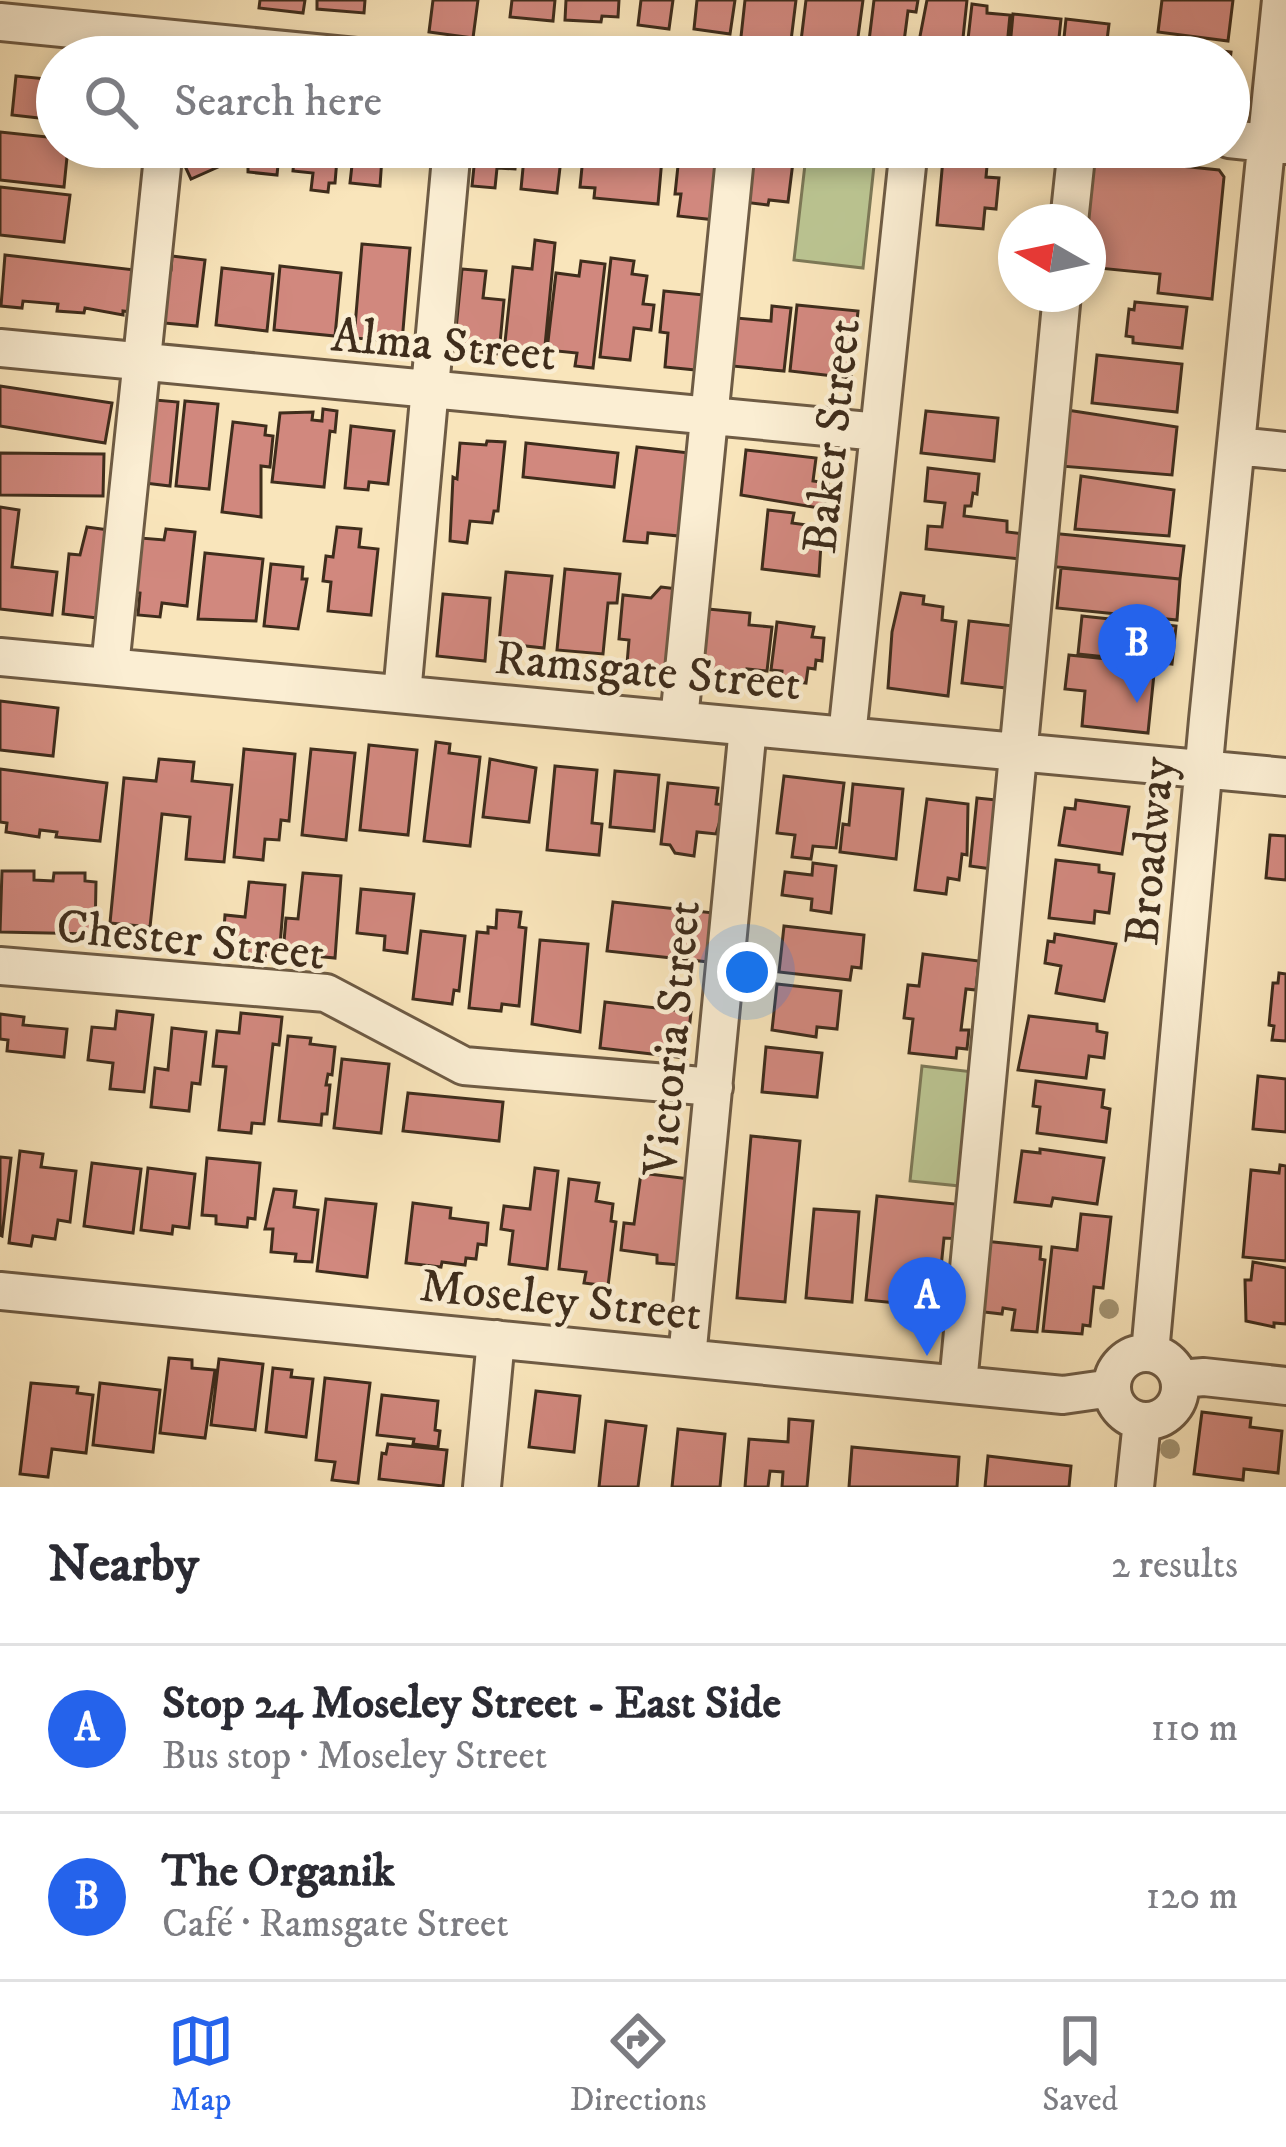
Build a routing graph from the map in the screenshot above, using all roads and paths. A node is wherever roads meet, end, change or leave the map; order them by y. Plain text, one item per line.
1 (1281, 0) edge
2 (0, 22) edge
3 (94, 36) edge
4 (1276, 144) edge
5 (162, 168) edge
6 (450, 168) edge
7 (734, 168) edge
8 (907, 168) edge
9 (1075, 168) edge
10 (1071, 204) edge
11 (1060, 312) edge
12 (0, 349) edge
13 (142, 362) junction
14 (430, 390) junction
15 (710, 416) junction
16 (879, 432) junction
17 (1236, 446) junction
18 (1286, 451) edge
19 (0, 657) edge
20 (110, 667) junction
21 (402, 694) junction
22 (679, 720) junction
23 (748, 727) junction
24 (847, 736) junction
25 (1017, 752) junction
26 (1203, 769) junction
27 (1286, 777) edge
28 (0, 966) edge
29 (714, 1087) junction
30 (0, 1292) edge
31 (496, 1340) junction
32 (1150, 1353) junction
33 (687, 1358) junction
34 (1179, 1379) junction
35 (958, 1384) junction
36 (1286, 1386) edge
37 (1112, 1388) junction
38 (1142, 1421) junction
39 (482, 1487) edge
40 (1135, 1487) edge

1 - 4 street, Broadway
2 - 3 street
4 - 17 street, Broadway
5 - 13 street
6 - 14 street
7 - 15 street
8 - 16 street, Baker Street
9 - 10 street
11 - 25 street
12 - 13 street, Alma Street
13 - 14 street, Alma Street
13 - 20 street
14 - 15 street, Alma Street
14 - 21 street
15 - 16 street, Alma Street
15 - 22 street
16 - 24 street, Baker Street
17 - 18 street
17 - 26 street, Broadway
19 - 20 street, Ramsgate Street
20 - 21 street, Ramsgate Street
21 - 22 street, Ramsgate Street
22 - 23 street, Ramsgate Street
23 - 24 street, Ramsgate Street
23 - 29 street, Victoria Street
24 - 25 street, Ramsgate Street
25 - 26 street, Ramsgate Street
25 - 35 street
26 - 27 street, Ramsgate Street
26 - 32 street, Broadway
28 - 29 street, Chester Street
29 - 33 street, Victoria Street
30 - 31 street, Moseley Street
31 - 33 street, Moseley Street
31 - 39 street
32 - 34 street
32 - 37 street
33 - 35 street, Moseley Street
34 - 36 street
34 - 38 street
35 - 37 street, Moseley Street
37 - 38 street
38 - 40 street

